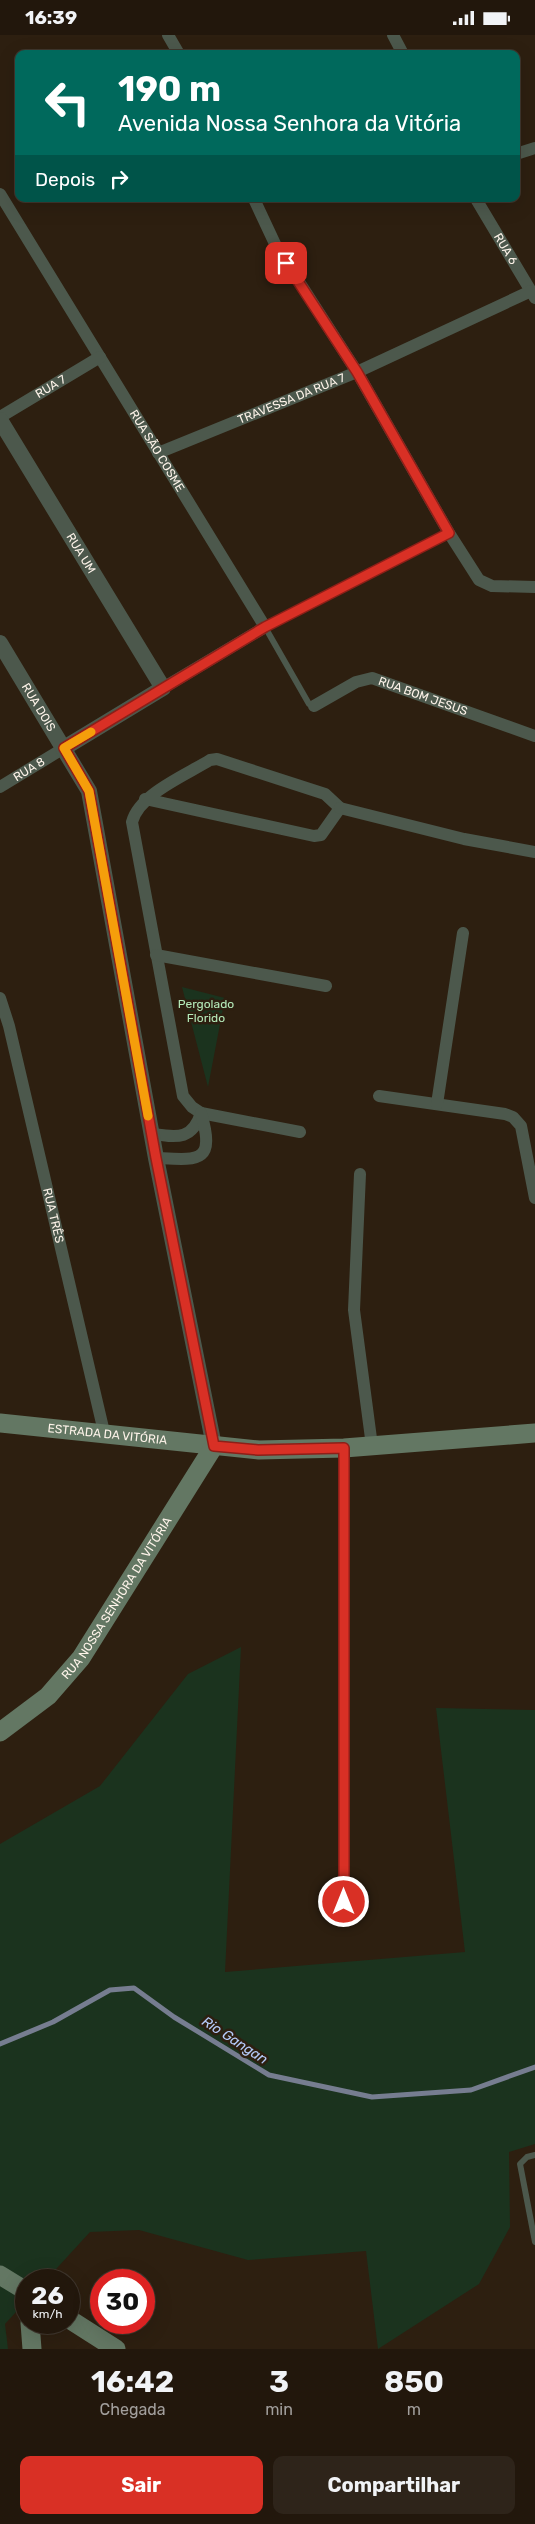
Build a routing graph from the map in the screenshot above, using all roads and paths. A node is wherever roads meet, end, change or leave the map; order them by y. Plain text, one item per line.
1 (168, 35) edge
2 (393, 35) edge
3 (177, 50) edge
4 (401, 50) edge
5 (535, 148) edge
6 (520, 153) edge
7 (0, 194) edge
8 (255, 202) edge
9 (478, 202) edge
10 (533, 295) edge
11 (100, 357) junction
12 (357, 372) junction
13 (0, 419) edge
14 (158, 453) junction
15 (449, 533) junction
16 (535, 587) edge
17 (265, 627) junction
18 (0, 643) edge
19 (163, 688) junction
20 (314, 706) joint
21 (535, 736) edge
22 (64, 748) junction
23 (0, 787) edge
24 (146, 799) junction
25 (340, 808) junction
26 (535, 853) edge
27 (463, 933) dead end
28 (156, 955) junction
29 (326, 986) dead end
30 (0, 998) edge
31 (379, 1096) dead end
32 (437, 1104) junction
33 (201, 1113) junction
34 (300, 1132) dead end
35 (152, 1134) junction
36 (156, 1158) junction
37 (360, 1174) dead end
38 (535, 1198) edge
39 (0, 1423) edge
40 (104, 1432) junction
41 (535, 1433) edge
42 (185, 1442) junction
43 (214, 1446) junction
44 (372, 1446) junction
45 (344, 1448) junction
46 (197, 1472) junction
47 (0, 1732) edge
48 (344, 1902) dead end
49 (535, 2155) edge
50 (535, 2242) edge
51 (80, 2326) edge
52 (31, 2334) edge
53 (32, 2349) edge
54 (116, 2349) edge

1 - 3 street
2 - 4 street
5 - 6 street
7 - 11 street, RUA SÃO COSME
8 - 12 street
9 - 10 street, RUA 6
10 - 12 street, TRAVESSA DA RUA 7
11 - 13 street, RUA 7
11 - 14 street, RUA SÃO COSME
12 - 14 street, TRAVESSA DA RUA 7
12 - 15 street
13 - 19 street, RUA UM
14 - 17 street, RUA SÃO COSME
15 - 16 street
15 - 17 lane, RUA 8
17 - 19 street, RUA 8
17 - 20 lane, RUA SÃO COSME
18 - 22 street, RUA DOIS
19 - 22 street, RUA 8
20 - 21 street, RUA BOM JESUS
22 - 23 street, RUA 8
22 - 35 street, RUA DOIS
24 - 25 street
24 - 25 street
24 - 28 street
25 - 26 street
27 - 32 street
28 - 29 street
28 - 33 street
30 - 40 street, RUA TRÊS
31 - 32 street
32 - 38 street
33 - 34 street
33 - 35 street
33 - 36 street
35 - 36 street, RUA DOIS
36 - 43 street, RUA DOIS
37 - 44 street
39 - 40 main road, ESTRADA DA VITÓRIA
40 - 42 main road, ESTRADA DA VITÓRIA
41 - 44 main road, ESTRADA DA VITÓRIA
42 - 43 main road, ESTRADA DA VITÓRIA
42 - 46 main road
43 - 45 main road, ESTRADA DA VITÓRIA
43 - 46 main road, RUA NOSSA SENHORA DA VITÓRIA
44 - 45 main road, ESTRADA DA VITÓRIA
45 - 48 street
46 - 47 main road, RUA NOSSA SENHORA DA VITÓRIA
49 - 50 lane
51 - 54 main road
52 - 53 main road

